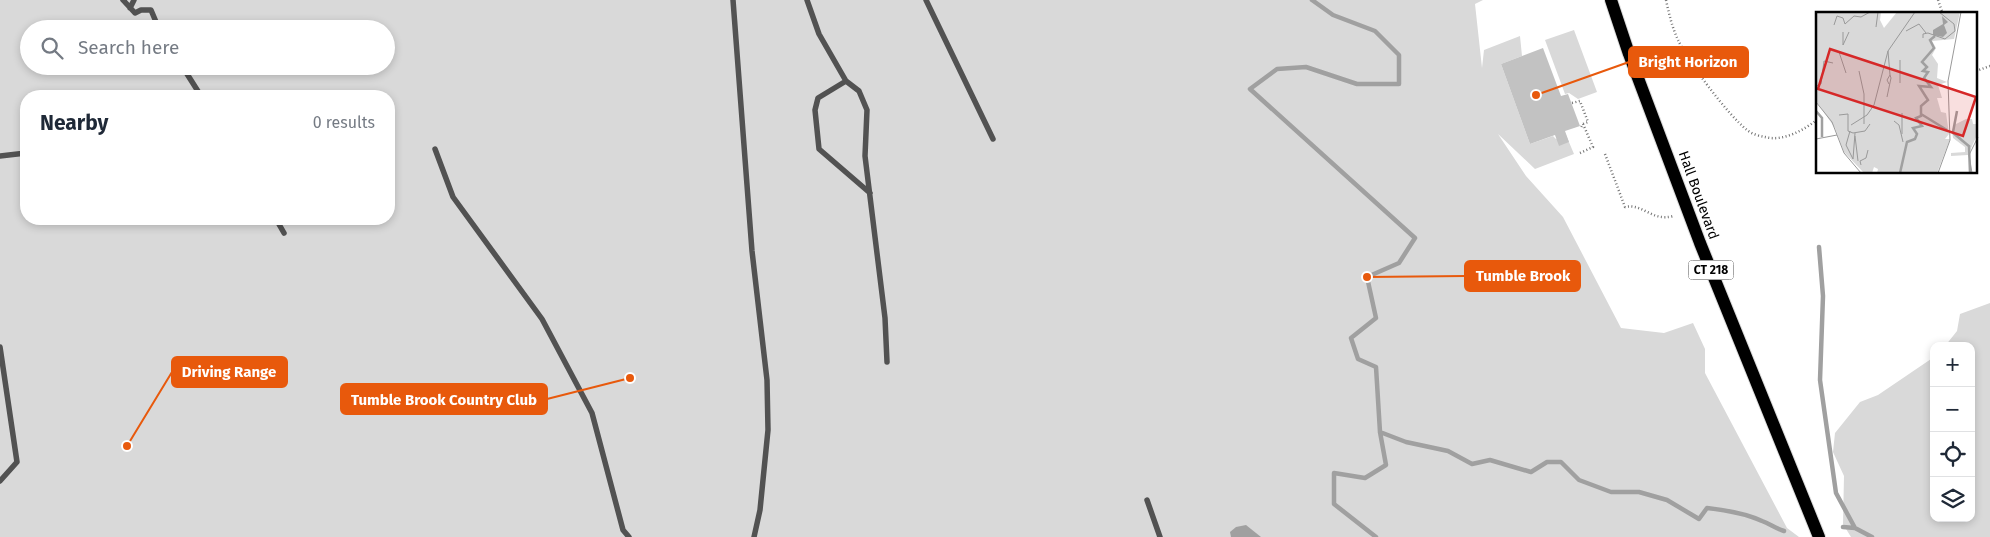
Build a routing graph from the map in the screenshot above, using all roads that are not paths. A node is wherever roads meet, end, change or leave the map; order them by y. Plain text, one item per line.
1 (123, 0) edge
2 (134, 0) edge
3 (732, 0) edge
4 (807, 0) edge
5 (926, 0) edge
6 (1611, 0) edge
7 (130, 8) junction
8 (155, 20) edge
9 (188, 75) edge
10 (846, 81) junction
11 (197, 90) edge
12 (993, 139) dead end
13 (436, 149) dead end
14 (20, 154) edge
15 (0, 156) edge
16 (870, 193) junction
17 (279, 225) edge
18 (284, 233) dead end
19 (0, 347) edge
20 (887, 362) dead end
21 (0, 481) edge
22 (1147, 500) dead end
23 (629, 537) edge
24 (754, 537) edge
25 (1160, 537) edge
26 (1819, 537) edge

1 - 7 lane
2 - 7 lane
3 - 24 lane
4 - 10 lane
5 - 12 lane
6 - 26 main road, Hall Boulevard / CT 218
7 - 8 lane
9 - 11 lane
10 - 16 lane
10 - 16 lane
13 - 23 lane
14 - 15 lane
16 - 20 lane
17 - 18 lane
19 - 21 lane
22 - 25 lane

